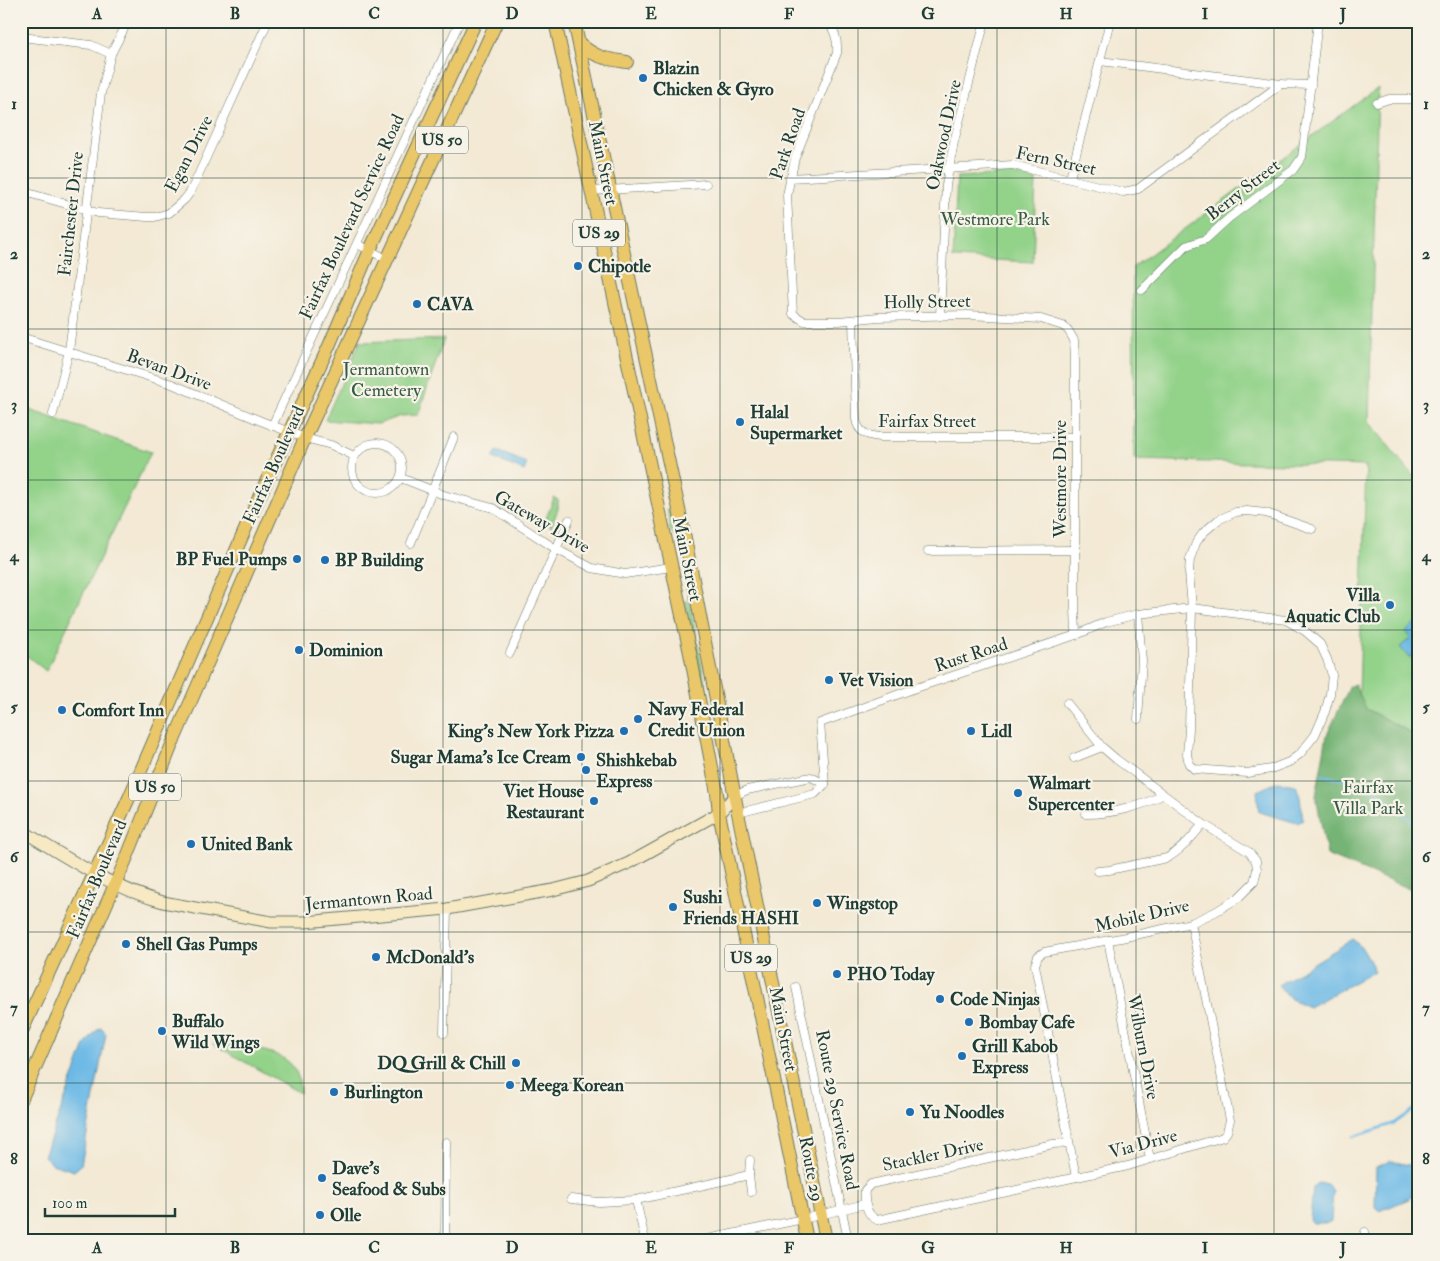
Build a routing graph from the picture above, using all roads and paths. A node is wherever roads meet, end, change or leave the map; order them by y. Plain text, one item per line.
1 (128, 21) edge
2 (268, 21) edge
3 (460, 21) edge
4 (476, 21) edge
5 (497, 21) edge
6 (555, 21) edge
7 (574, 21) edge
8 (827, 21) edge
9 (985, 21) edge
10 (1110, 21) edge
11 (1318, 21) edge
12 (21, 37) edge
13 (579, 43) junction
14 (447, 48) junction
15 (461, 53) junction
16 (111, 54) junction
17 (1100, 61) junction
18 (627, 62) dead end
19 (1281, 84) junction
20 (1310, 85) junction
21 (1419, 99) edge
22 (1377, 103) dead end
23 (949, 169) junction
24 (790, 178) junction
25 (1070, 178) junction
26 (706, 184) dead end
27 (610, 189) junction
28 (21, 191) edge
29 (591, 191) junction
30 (87, 210) junction
31 (357, 244) junction
32 (370, 250) junction
33 (387, 259) junction
34 (1142, 290) dead end
35 (793, 314) joint
36 (940, 316) junction
37 (853, 320) junction
38 (1063, 326) joint
39 (21, 337) edge
40 (313, 338) junction
41 (329, 346) junction
42 (69, 351) junction
43 (52, 414) dead end
44 (272, 426) junction
45 (288, 432) junction
46 (1075, 436) junction
47 (454, 437) dead end
48 (305, 438) junction
49 (354, 456) junction
50 (401, 478) junction
51 (432, 491) junction
52 (569, 520) dead end
53 (1312, 529) dead end
54 (411, 544) dead end
55 (556, 550) junction
56 (1076, 550) junction
57 (928, 552) dead end
58 (671, 567) junction
59 (1192, 608) junction
60 (1138, 614) junction
61 (200, 632) junction
62 (1076, 636) junction
63 (216, 643) junction
64 (510, 653) dead end
65 (1067, 703) dead end
66 (1138, 719) dead end
67 (1102, 747) junction
68 (147, 756) junction
69 (1074, 758) dead end
70 (163, 767) junction
71 (825, 784) junction
72 (1162, 795) junction
73 (735, 796) junction
74 (720, 813) junction
75 (738, 813) junction
76 (1086, 814) dead end
77 (1203, 824) junction
78 (21, 830) edge
79 (1098, 871) dead end
80 (94, 874) junction
81 (115, 884) junction
82 (447, 909) junction
83 (1191, 923) junction
84 (1108, 940) junction
85 (796, 987) dead end
86 (21, 1033) edge
87 (444, 1033) dead end
88 (21, 1100) edge
89 (780, 1105) joint
90 (797, 1105) joint
91 (446, 1142) dead end
92 (1069, 1142) junction
93 (1150, 1159) junction
94 (750, 1160) dead end
95 (748, 1175) junction
96 (1076, 1177) junction
97 (751, 1192) dead end
98 (571, 1199) dead end
99 (636, 1200) junction
100 (865, 1204) junction
101 (842, 1208) junction
102 (820, 1214) junction
103 (803, 1219) junction
104 (745, 1231) junction
105 (447, 1240) edge
106 (645, 1240) edge
107 (703, 1240) edge
108 (747, 1240) edge
109 (807, 1240) edge
110 (826, 1240) edge
111 (848, 1240) edge

1 - 16 street, Fairchester Drive
2 - 30 street, Egan Drive
3 - 14 street, Fairfax Boulevard Service Road
4 - 15 main road, Fairfax Boulevard / US 50
5 - 33 main road, Fairfax Boulevard / US 50
6 - 29 main road, Main Street / US 29
7 - 13 main road, Main Street / US 29
8 - 24 street, Park Road
9 - 23 street, Oakwood Drive
10 - 17 street
11 - 20 street, Berry Street
12 - 16 street
13 - 18 main road
13 - 27 main road, Main Street / US 29
14 - 15 street
14 - 31 street, Fairfax Boulevard Service Road
15 - 32 main road, Fairfax Boulevard / US 50
16 - 30 street, Fairchester Drive
17 - 19 street
17 - 25 street
19 - 20 street
19 - 25 street, Fern Street
20 - 34 street, Berry Street
21 - 22 street
23 - 24 street, Fern Street
23 - 25 street, Fern Street
23 - 36 street, Oakwood Drive
24 - 35 street, Park Road
26 - 27 street
27 - 29 street
27 - 73 main road, Main Street / US 29
28 - 30 street, Egan Drive
29 - 58 main road, Main Street / US 29
30 - 42 street, Fairchester Drive
31 - 32 street
31 - 40 street, Fairfax Boulevard Service Road
32 - 33 street
32 - 41 main road, Fairfax Boulevard / US 50
33 - 48 main road, Fairfax Boulevard / US 50
35 - 37 street, Holly Street
36 - 37 street, Holly Street
36 - 38 street, Holly Street
37 - 46 street, Fairfax Street
38 - 46 street, Westmore Drive
39 - 42 street, Bevan Drive
40 - 41 street
40 - 44 street, Fairfax Boulevard Service Road
41 - 45 main road, Fairfax Boulevard / US 50
42 - 43 street, Fairchester Drive
42 - 44 street, Bevan Drive
44 - 45 street, Bevan Drive
45 - 48 street, Bevan Drive
45 - 61 main road, Fairfax Boulevard / US 50
46 - 56 street, Westmore Drive
47 - 51 street
48 - 49 street
48 - 63 main road, Fairfax Boulevard / US 50
49 - 50 street
49 - 50 street
50 - 51 street, Gateway Drive
51 - 54 street
51 - 55 street, Gateway Drive
52 - 55 street
53 - 59 street
55 - 58 street, Gateway Drive
55 - 64 street
56 - 57 street
56 - 62 street, Westmore Drive
58 - 74 main road, Main Street / US 29
59 - 59 street
59 - 60 street, Rust Road
60 - 62 street, Rust Road
60 - 66 street
61 - 63 main road
61 - 68 main road, Fairfax Boulevard / US 50
62 - 71 street, Rust Road
63 - 70 main road, Fairfax Boulevard / US 50
65 - 67 street, Mobile Drive
67 - 69 street
67 - 72 street, Mobile Drive
68 - 70 main road
68 - 80 main road, Fairfax Boulevard / US 50
70 - 81 main road, Fairfax Boulevard / US 50
71 - 73 street
71 - 75 street
72 - 76 street
72 - 77 street, Mobile Drive
73 - 74 main road, Jermantown Road
73 - 75 main road, Main Street / US 29
74 - 75 main road, Jermantown Road
74 - 82 main road, Jermantown Road
74 - 89 main road, Main Street / US 29
75 - 90 main road, Main Street / US 29
77 - 79 street
77 - 83 street, Mobile Drive
78 - 80 main road, Jermantown Road
80 - 81 main road, Jermantown Road
80 - 86 main road, Fairfax Boulevard / US 50
81 - 82 main road, Jermantown Road
81 - 88 main road, Fairfax Boulevard / US 50
82 - 87 street
83 - 84 street, Mobile Drive
83 - 93 street, Via Drive
84 - 92 street, Mobile Drive
84 - 93 street, Wilburn Drive
85 - 101 street, Route 29 Service Road
89 - 103 main road, Route 29 / US 29
90 - 102 main road, Route 29 / US 29
91 - 105 street
92 - 96 street, Mobile Drive
92 - 100 street, Stackler Drive
93 - 96 street, Via Drive
94 - 95 street
95 - 97 street
95 - 99 street
96 - 100 street, Via Drive
98 - 99 street
99 - 106 street
100 - 101 street
101 - 102 street
101 - 111 street, Route 29 Service Road
102 - 103 street
102 - 110 main road, Route 29 / US 29
103 - 104 street
103 - 109 main road, Route 29 / US 29
104 - 107 street
104 - 108 street

